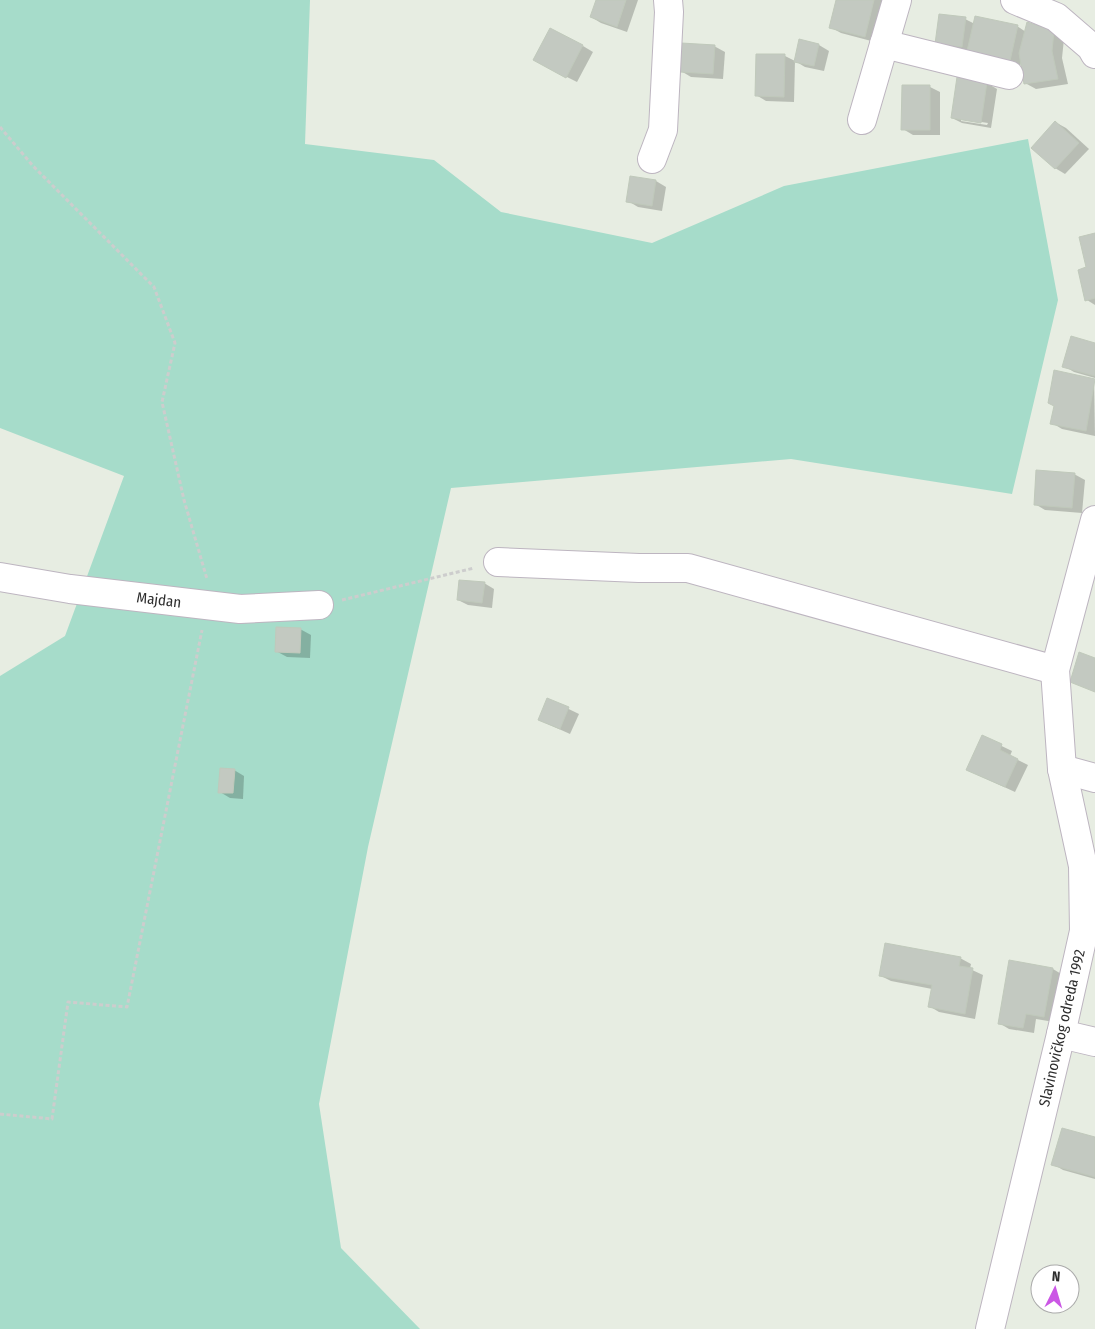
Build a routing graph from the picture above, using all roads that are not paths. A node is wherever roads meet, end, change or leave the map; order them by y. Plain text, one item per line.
1 (668, 0) edge
2 (897, 0) edge
3 (1015, 0) edge
4 (1058, 9) edge
5 (884, 44) junction
6 (1095, 54) edge
7 (1009, 75) dead end
8 (862, 120) dead end
9 (652, 159) dead end
10 (1095, 520) edge
11 (498, 562) road end
12 (0, 577) edge
13 (319, 605) road end
14 (1054, 670) junction
15 (1062, 769) junction
16 (1095, 778) edge
17 (1089, 932) edge
18 (1061, 1034) junction
19 (1095, 1042) edge
20 (990, 1329) edge

1 - 9 street
2 - 5 street
3 - 4 street
4 - 6 street
5 - 7 street
5 - 8 street
10 - 14 street, Slavinovičkog odreda 1992
11 - 14 street
12 - 13 street, Majdan
14 - 15 street, Slavinovičkog odreda 1992
15 - 16 street
15 - 17 street, Slavinovičkog odreda 1992
17 - 18 street, Slavinovičkog odreda 1992
18 - 19 street, Slavinovičkog odreda 1992
18 - 20 street, Slavinovičkog odreda 1992

